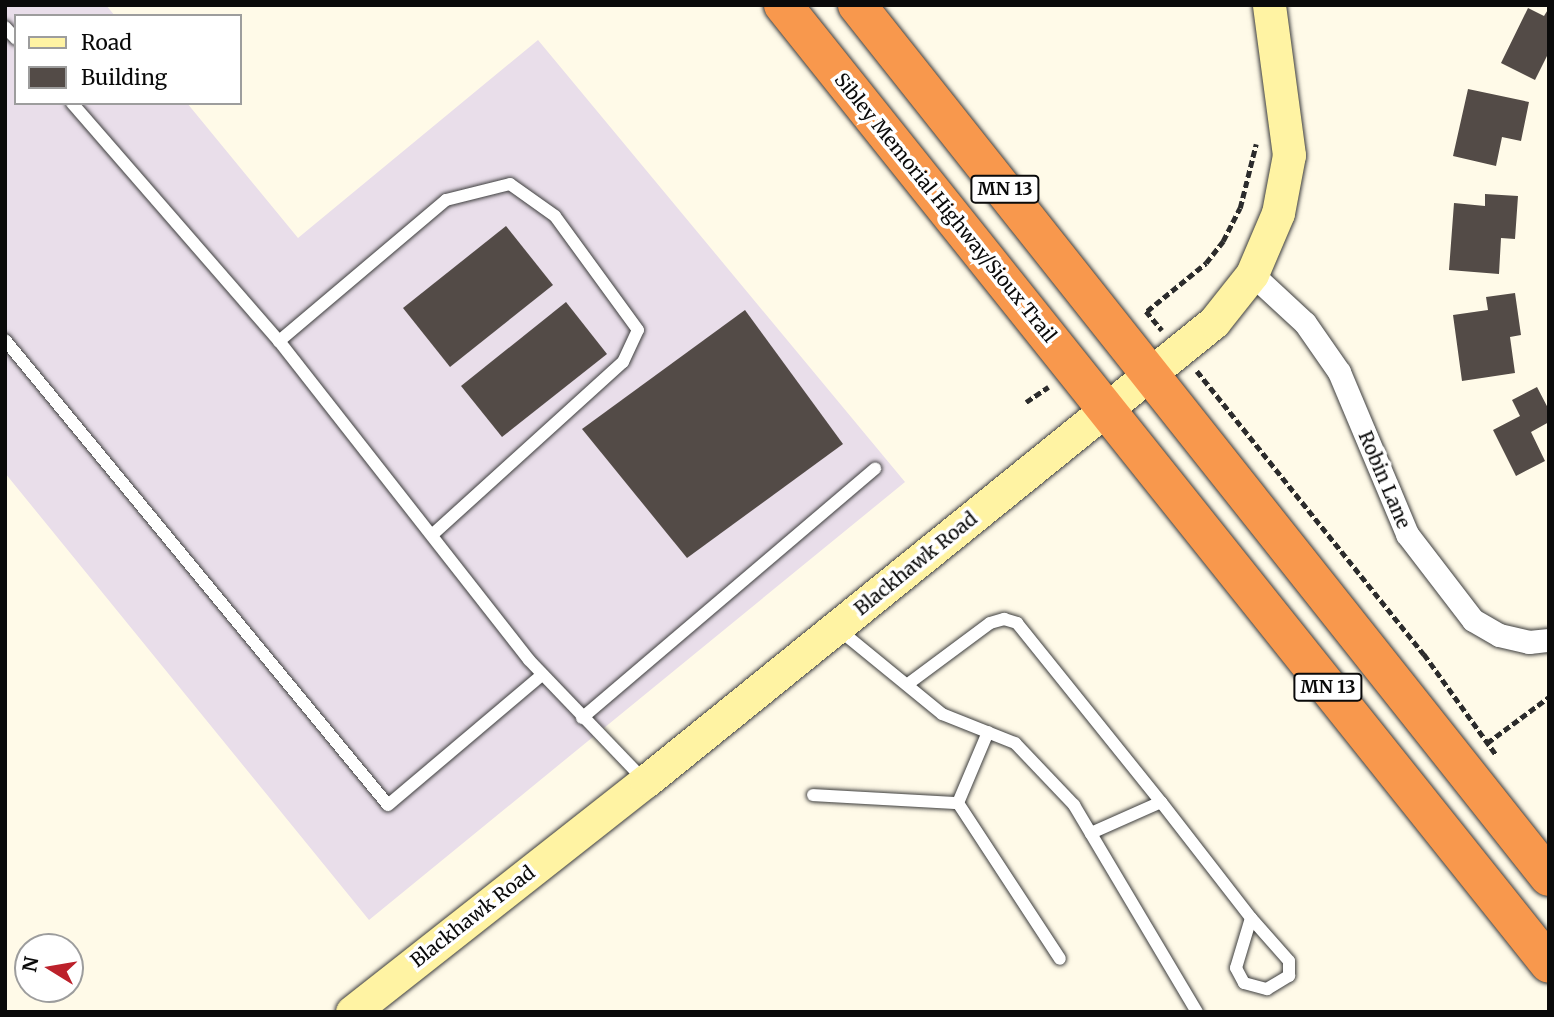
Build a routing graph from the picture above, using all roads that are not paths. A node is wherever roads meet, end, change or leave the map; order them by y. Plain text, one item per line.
1 (783, 5) edge
2 (858, 5) edge
3 (1269, 5) edge
4 (74, 105) edge
5 (1252, 274) junction
6 (5, 341) edge
7 (279, 341) junction
8 (1166, 363) junction
9 (1107, 410) junction
10 (875, 469) dead end
11 (432, 535) junction
12 (836, 628) junction
13 (1549, 640) edge
14 (542, 675) junction
15 (908, 684) junction
16 (582, 718) junction
17 (988, 732) junction
18 (646, 781) junction
19 (813, 795) dead end
20 (1161, 802) junction
21 (958, 803) junction
22 (1091, 833) junction
23 (1549, 877) edge
24 (1251, 918) junction
25 (1060, 959) dead end
26 (1549, 964) edge
27 (352, 1012) edge
28 (1197, 1012) edge

1 - 9 highway, Sibley Memorial Highway/Sioux Trail / MN 13
2 - 8 highway, MN 13
3 - 5 street, Blackhawk Road
4 - 7 lane
5 - 8 street, Blackhawk Road
5 - 13 street, Robin Lane
6 - 14 lane
7 - 11 lane
7 - 11 lane
8 - 9 street, Blackhawk Road
8 - 23 highway, MN 13
9 - 12 street, Blackhawk Road
9 - 26 highway, MN 13
10 - 16 lane
11 - 14 lane
12 - 15 lane
12 - 18 street, Blackhawk Road
14 - 16 lane
15 - 17 lane
15 - 20 lane
16 - 18 lane
17 - 21 lane
17 - 22 lane
18 - 27 street, Blackhawk Road
19 - 21 lane
20 - 22 lane
20 - 24 lane
21 - 25 lane
22 - 28 lane
24 - 24 lane

